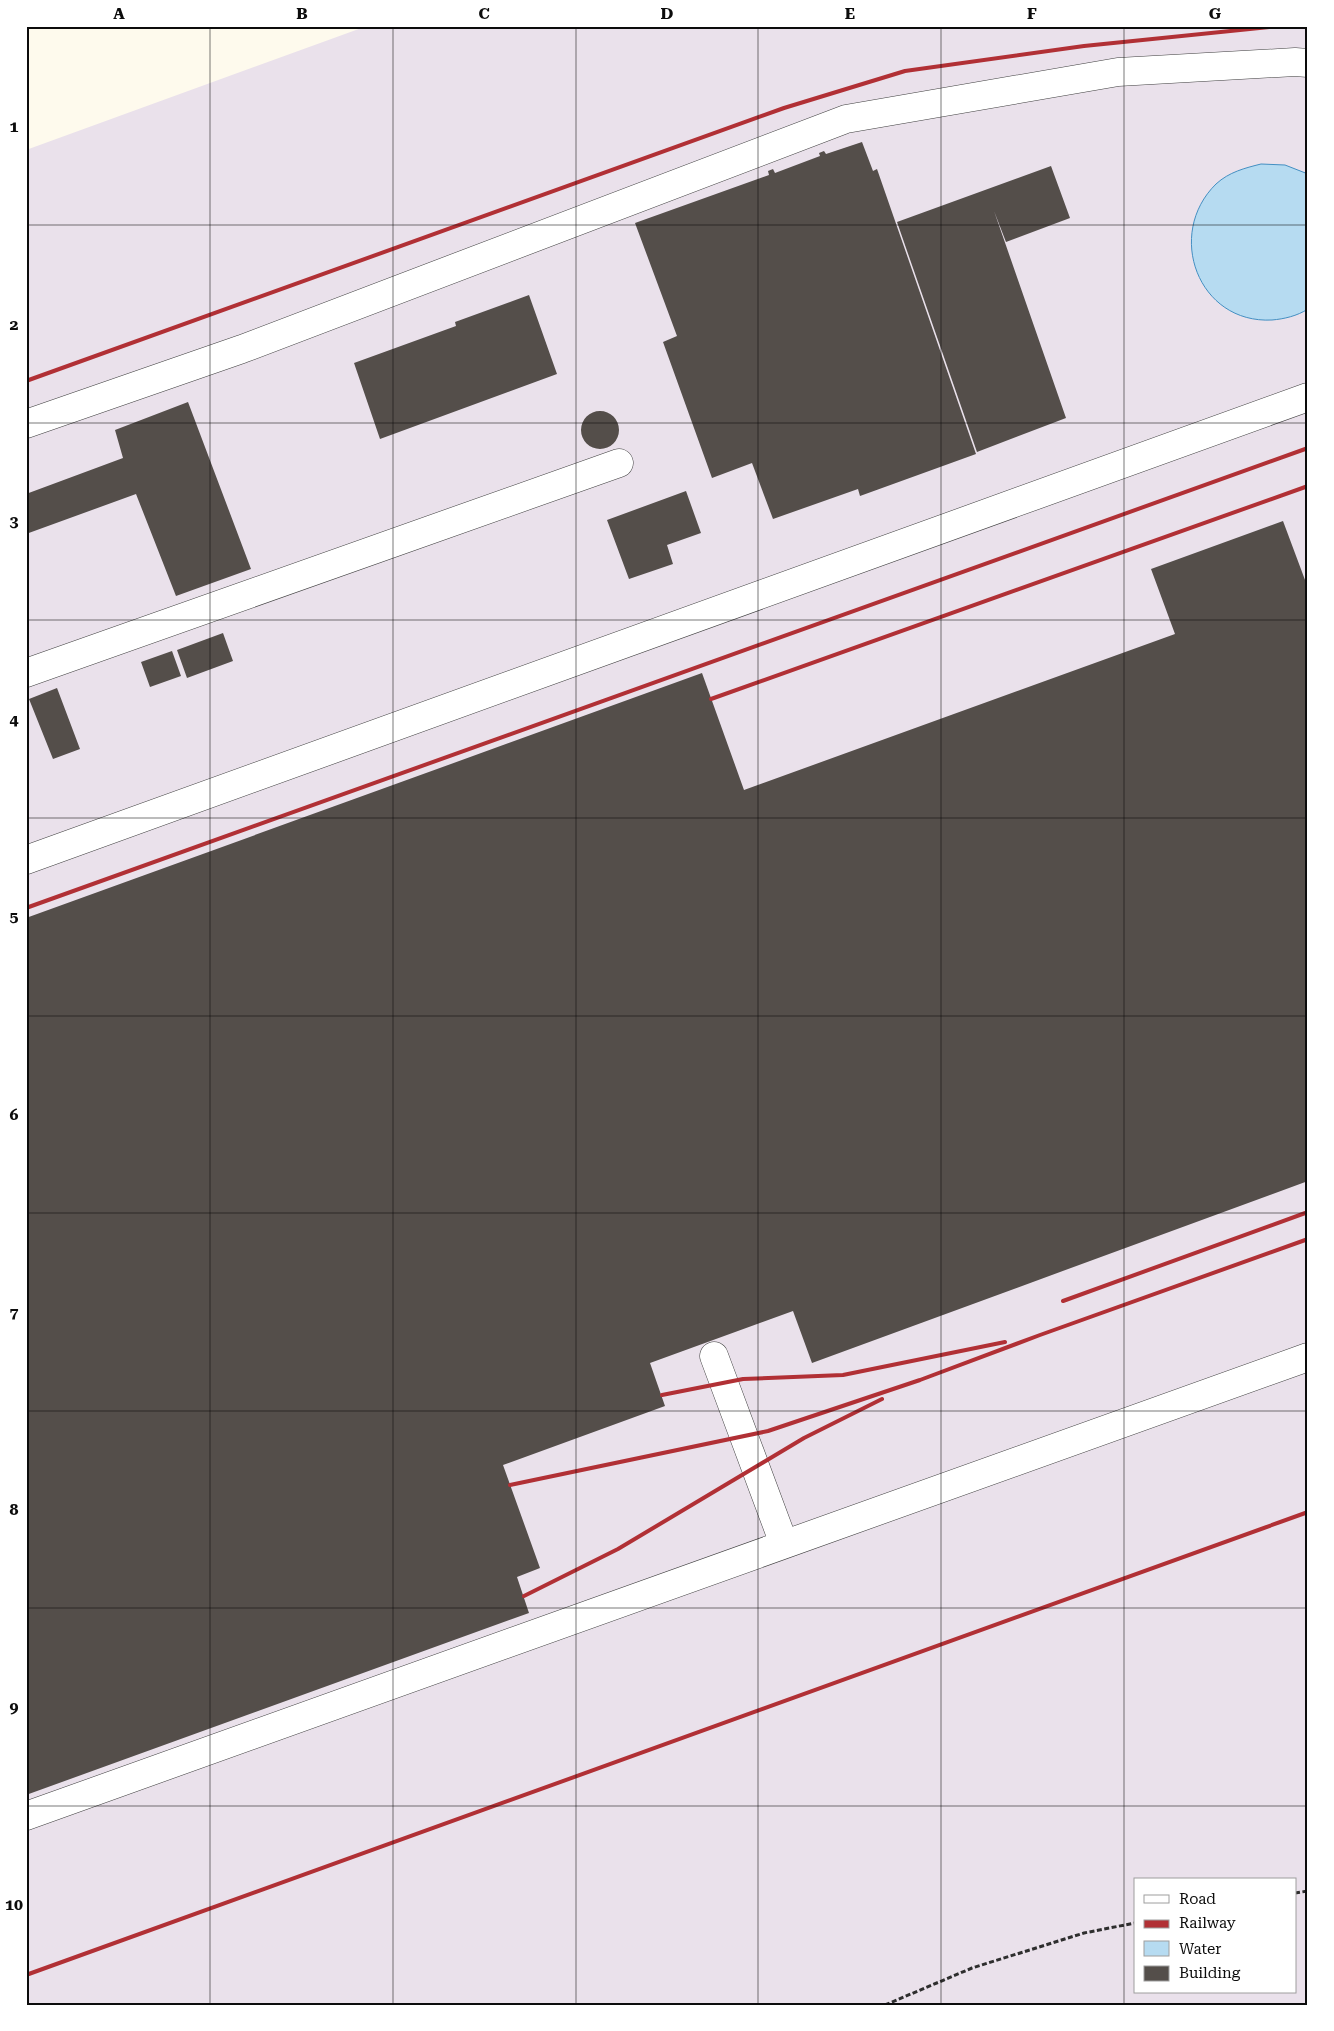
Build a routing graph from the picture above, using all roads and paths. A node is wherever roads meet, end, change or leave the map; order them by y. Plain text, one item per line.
1 (1308, 63) edge
2 (1308, 397) edge
3 (26, 424) edge
4 (619, 464) dead end
5 (26, 673) edge
6 (26, 860) edge
7 (714, 1356) dead end
8 (1308, 1357) edge
9 (784, 1544) junction
10 (26, 1816) edge
11 (1134, 1923) edge
12 (885, 2005) edge

1 - 3 lane
2 - 6 lane
4 - 5 lane
7 - 9 lane
8 - 9 lane
9 - 10 lane
11 - 12 path

